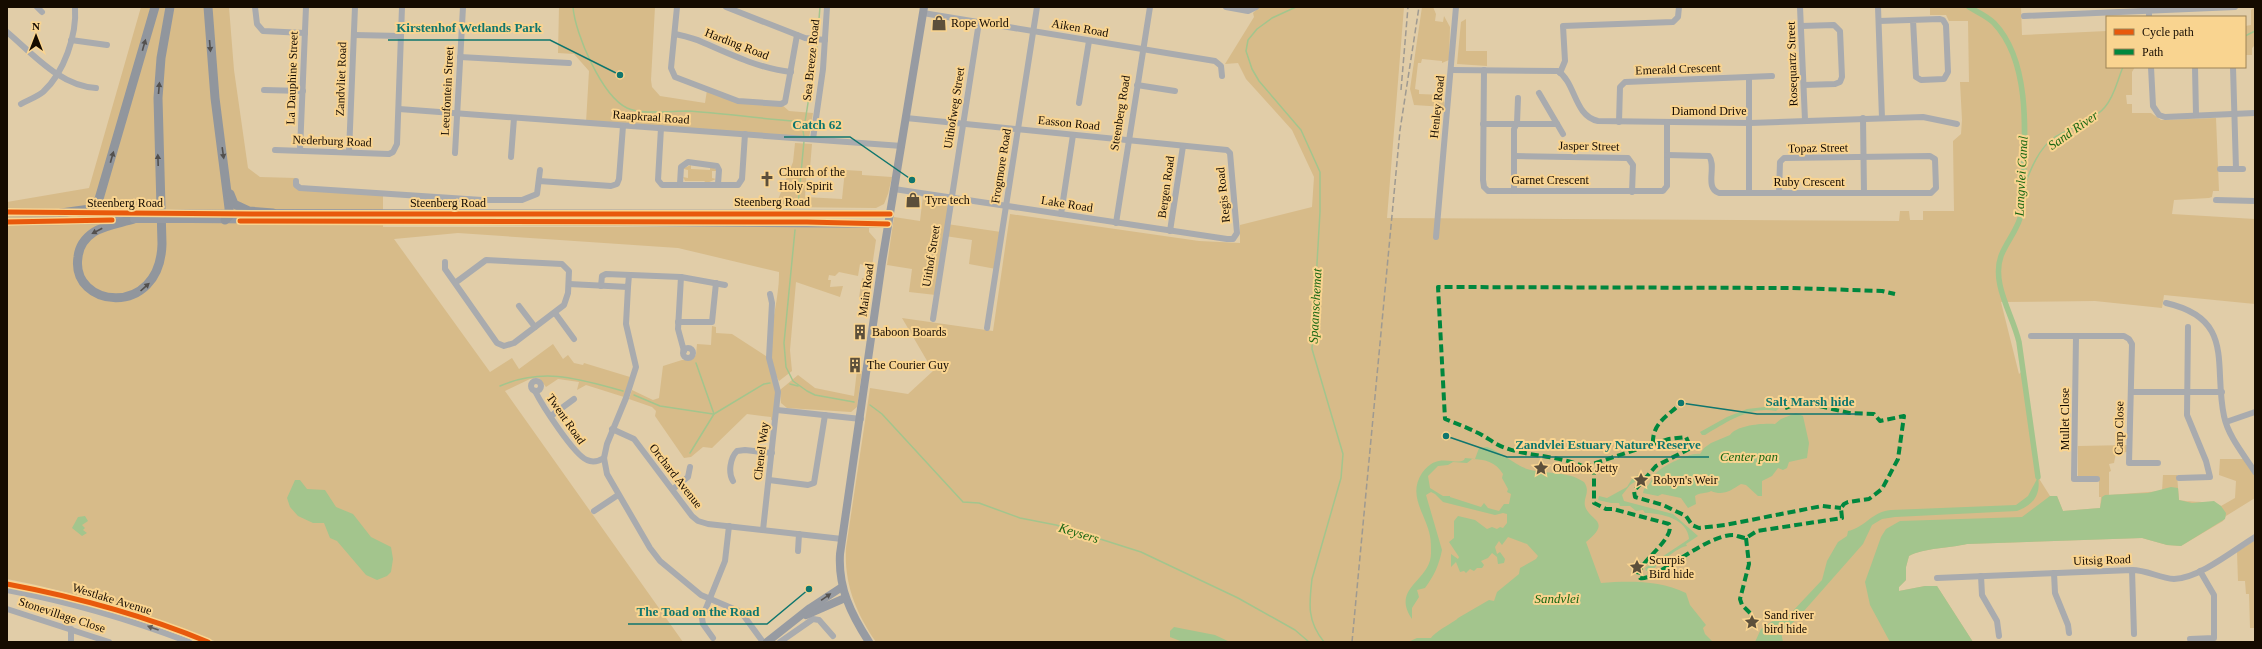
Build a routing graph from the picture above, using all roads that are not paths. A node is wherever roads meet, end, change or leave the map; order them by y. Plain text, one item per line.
1 (37, 7) edge
2 (75, 7) edge
3 (155, 7) edge
4 (170, 7) edge
5 (208, 7) edge
6 (255, 7) edge
7 (306, 7) edge
8 (355, 7) edge
9 (402, 7) edge
10 (463, 7) edge
11 (677, 7) edge
12 (726, 7) edge
13 (827, 7) edge
14 (1037, 7) edge
15 (1150, 7) edge
16 (1226, 7) edge
17 (1256, 7) edge
18 (1456, 7) edge
19 (1679, 7) edge
20 (1800, 7) edge
21 (1878, 7) edge
22 (2041, 7) edge
23 (2235, 7) edge
24 (924, 10) edge
25 (42, 12) dead end
26 (2149, 12) edge
27 (2041, 15) junction
28 (2024, 16) dead end
29 (1913, 20) junction
30 (1879, 21) junction
31 (979, 22) junction
32 (1801, 26) junction
33 (1033, 31) junction
34 (7, 32) edge
35 (305, 33) junction
36 (675, 34) junction
37 (797, 34) junction
38 (354, 35) junction
39 (401, 36) junction
40 (72, 40) junction
41 (825, 40) junction
42 (1089, 41) junction
43 (107, 45) dead end
44 (1143, 49) junction
45 (460, 57) junction
46 (569, 63) dead end
47 (2151, 68) edge
48 (2195, 68) edge
49 (2233, 68) edge
50 (1452, 70) junction
51 (1484, 70) junction
52 (791, 72) junction
53 (1560, 73) junction
54 (57, 74) junction
55 (1222, 76) dead end
56 (1772, 76) dead end
57 (1749, 77) junction
58 (1137, 85) junction
59 (1804, 85) junction
60 (96, 88) dead end
61 (264, 90) dead end
62 (303, 91) junction
63 (1176, 91) dead end
64 (1538, 93) dead end
65 (1518, 98) dead end
66 (1079, 103) dead end
67 (21, 104) dead end
68 (399, 109) junction
69 (457, 113) junction
70 (2255, 113) edge
71 (2235, 114) junction
72 (2196, 115) junction
73 (514, 118) junction
74 (906, 118) junction
75 (1863, 118) junction
76 (1882, 118) junction
77 (1805, 120) junction
78 (1619, 122) junction
79 (1667, 122) junction
80 (1750, 122) junction
81 (962, 123) junction
82 (1517, 123) junction
83 (1483, 124) junction
84 (1557, 124) junction
85 (1957, 124) dead end
86 (623, 126) junction
87 (661, 128) junction
88 (1017, 129) junction
89 (745, 134) junction
90 (1563, 134) dead end
91 (1073, 135) junction
92 (811, 139) junction
93 (1128, 140) junction
94 (902, 146) junction
95 (1183, 146) junction
96 (275, 150) dead end
97 (300, 150) junction
98 (1229, 151) joint
99 (349, 152) junction
100 (455, 153) dead end
101 (1667, 155) junction
102 (1514, 156) junction
103 (511, 157) dead end
104 (1865, 158) junction
105 (2220, 169) dead end
106 (540, 170) dead end
107 (226, 176) junction
108 (296, 181) dead end
109 (539, 181) junction
110 (680, 184) junction
111 (718, 184) junction
112 (894, 189) junction
113 (1514, 191) junction
114 (1632, 192) junction
115 (1749, 192) junction
116 (1779, 192) junction
117 (1864, 193) junction
118 (951, 197) junction
119 (2216, 200) dead end
120 (2255, 201) edge
121 (1006, 206) junction
122 (7, 212) edge
123 (61, 213) junction
124 (273, 213) junction
125 (890, 214) junction
126 (1061, 214) junction
127 (136, 216) junction
128 (227, 217) junction
129 (7, 222) edge
130 (1116, 223) junction
131 (888, 224) junction
132 (1170, 231) junction
133 (1235, 236) joint
134 (1436, 237) dead end
135 (445, 262) dead end
136 (628, 275) junction
137 (681, 277) junction
138 (455, 283) junction
139 (716, 283) junction
140 (569, 284) junction
141 (725, 285) dead end
142 (601, 286) junction
143 (628, 287) junction
144 (770, 294) dead end
145 (2166, 303) dead end
146 (519, 306) dead end
147 (555, 313) junction
148 (933, 319) dead end
149 (678, 322) junction
150 (535, 327) junction
151 (987, 328) dead end
152 (2188, 328) dead end
153 (2031, 336) dead end
154 (2076, 336) junction
155 (574, 339) dead end
156 (684, 350) dead end
157 (535, 391) dead end
158 (2131, 392) junction
159 (2187, 392) junction
160 (2222, 392) junction
161 (574, 399) dead end
162 (777, 410) junction
163 (2255, 412) edge
164 (825, 415) junction
165 (861, 415) junction
166 (550, 416) junction
167 (2226, 422) junction
168 (612, 429) junction
169 (772, 453) junction
170 (604, 458) junction
171 (2158, 463) dead end
172 (690, 467) dead end
173 (2255, 472) edge
174 (2179, 478) dead end
175 (2097, 479) dead end
176 (769, 480) junction
177 (733, 481) dead end
178 (673, 489) junction
179 (618, 495) junction
180 (594, 511) dead end
181 (729, 526) junction
182 (763, 530) junction
183 (799, 534) junction
184 (2255, 537) edge
185 (842, 539) junction
186 (798, 551) dead end
187 (2132, 570) junction
188 (2200, 571) junction
189 (2054, 573) junction
190 (1980, 576) junction
191 (1937, 578) dead end
192 (7, 584) edge
193 (842, 587) junction
194 (7, 590) edge
195 (845, 598) junction
196 (710, 600) junction
197 (7, 609) edge
198 (800, 620) junction
199 (71, 629) junction
200 (2069, 633) dead end
201 (2134, 634) dead end
202 (833, 636) dead end
203 (1999, 636) dead end
204 (713, 638) dead end
205 (2190, 639) dead end
206 (867, 641) edge
207 (71, 642) edge
208 (109, 642) edge
209 (189, 642) edge
210 (208, 642) edge
211 (763, 642) edge
212 (767, 642) edge
213 (780, 642) edge

1 - 25 street
2 - 40 street
123 -> 3 highway
127 -> 4 highway
5 -> 107 highway
6 - 35 street
7 - 35 street, La Dauphine Street
8 - 38 street, Zandvliet Road
9 - 39 street
10 - 45 street, Leeufontein Street
11 - 36 street
12 - 37 street
13 - 41 street, Sea Breeze Road
14 - 33 street, Frogmore Road
15 - 44 street, Steenberg Road
16 - 17 street
18 - 50 street, Henley Road
19 - 53 street
20 - 32 street, Rosequartz Street
21 - 30 street
22 - 27 street
23 - 26 street
24 - 31 street, Aiken Road
24 - 74 main road, Main Road
26 - 27 street
27 - 28 street
29 - 29 street
29 - 30 street
30 - 76 street
31 - 33 street, Aiken Road
31 - 81 street, Uithofweg Street
32 - 59 street, Rosequartz Street
32 - 59 street
33 - 42 street, Aiken Road
33 - 88 street, Frogmore Road
34 - 54 street
35 - 62 street, La Dauphine Street
36 - 52 street, Harding Road
36 - 52 street
37 - 41 street
37 - 52 street
38 - 39 street
38 - 99 street, Zandvliet Road
39 - 68 street
40 - 43 street
40 - 54 street
41 - 92 street, Sea Breeze Road
42 - 44 street, Aiken Road
42 - 66 street
44 - 55 street, Aiken Road
44 - 58 street, Steenberg Road
45 - 46 street
45 - 69 street, Leeufontein Street
47 - 72 street
48 - 72 street
49 - 71 street
50 - 51 street
50 - 134 street, Henley Road
51 - 53 street
51 - 83 street, Garnet Crescent
53 - 78 street, Diamond Drive
54 - 60 street
54 - 67 street
56 - 57 street, Emerald Crescent
57 - 78 street, Emerald Crescent
57 - 80 street
58 - 63 street
58 - 93 street, Steenberg Road
59 - 77 street, Rosequartz Street
61 - 62 street
62 - 97 street, La Dauphine Street
64 - 84 street
65 - 82 street
68 - 69 street, Raapkraal Road
68 - 99 street, Nederburg Road
69 - 73 street, Raapkraal Road
69 - 100 street, Leeufontein Street
70 - 71 street
71 - 72 street
71 - 105 street
73 - 86 street, Raapkraal Road
73 - 103 street
74 - 81 street, Easson Road
74 - 94 main road, Main Road
75 - 76 street, Diamond Drive
75 - 77 street, Diamond Drive
75 - 104 street
76 - 85 street, Diamond Drive
77 - 80 street, Diamond Drive
78 - 79 street, Diamond Drive
79 - 80 street, Diamond Drive
79 - 101 street, Garnet Crescent
80 - 115 street
81 - 88 street, Easson Road
81 - 118 street, Uithofweg Street
82 - 83 street
82 - 84 street
82 - 102 street
83 - 113 street, Garnet Crescent
84 - 90 street
86 - 87 street, Raapkraal Road
86 - 109 street
87 - 89 street, Raapkraal Road
87 - 110 street
88 - 91 street, Easson Road
88 - 121 street, Frogmore Road
89 - 92 street, Raapkraal Road
89 - 111 street
91 - 93 street, Easson Road
91 - 126 street
92 - 94 street, Raapkraal Road
93 - 95 street, Easson Road
93 - 130 street, Steenberg Road
94 - 112 main road, Main Road
95 - 98 street, Easson Road
95 - 132 street, Bergen Road
96 - 97 street, Nederburg Road
97 - 99 street, Nederburg Road
98 - 133 street, Regis Road
101 - 114 street, Garnet Crescent
101 - 115 street, Ruby Crescent
102 - 113 street
102 - 114 street, Jasper Street
104 - 116 street, Topaz Street
104 - 117 street
104 - 117 street, Ruby Crescent
106 - 109 street
107 - 124 highway
107 - 128 highway
108 - 109 street
110 - 111 street
110 - 111 street
112 - 118 street, Lake Road
112 - 125 main road, Main Road
113 - 114 street, Garnet Crescent
115 - 116 street, Ruby Crescent
116 - 117 street, Ruby Crescent
118 - 121 street, Lake Road
118 - 148 street, Uithof Street
119 - 120 street
121 - 126 street, Lake Road
121 - 151 street, Frogmore Road
122 - 123 main road, Steenberg Road
123 - 127 main road, Steenberg Road
124 - 125 main road, Steenberg Road
124 - 128 main road, Steenberg Road
125 - 131 main road, Main Road
126 - 130 street, Lake Road
127 - 128 main road, Steenberg Road, bridge
127 - 129 main road, Steenberg Road
128 - 131 main road, Steenberg Road
130 - 132 street, Lake Road
131 - 165 main road, Main Road
132 - 133 street, Lake Road
135 - 138 street
136 - 137 street
136 - 142 street
136 - 143 street
137 - 139 street
137 - 149 street
138 - 140 street
138 - 150 street
139 - 141 street
139 - 149 street
140 - 142 street
140 - 147 street
142 - 143 street
143 - 168 street
144 - 162 street
145 - 160 street
146 - 150 street
147 - 150 street
147 - 155 street
149 - 156 street
152 - 159 street
153 - 154 street
154 - 158 street, Carp Close
154 - 175 street, Mullet Close
157 - 166 street, Twent Road
158 - 159 street
158 - 171 street, Carp Close
159 - 160 street
159 - 174 street
160 - 167 street
161 - 166 street
162 - 164 street, Chenel Way
162 - 169 street, Chenel Way
163 - 167 street
164 - 165 street, Chenel Way
164 - 176 street
165 - 185 main road, Main Road
166 - 170 street, Twent Road
167 - 173 street
168 - 170 street
168 - 178 street, Orchard Avenue
169 - 176 street, Chenel Way
169 - 177 street
170 - 179 street
172 - 178 street
176 - 182 street, Chenel Way
178 - 181 street, Orchard Avenue
179 - 180 street
179 - 196 street
181 - 182 street, Orchard Avenue
181 - 196 street
182 - 183 street, Orchard Avenue
183 - 185 street, Orchard Avenue
183 - 186 street
184 - 188 street, Uitsig Road
185 - 193 main road, Main Road
187 - 188 street, Uitsig Road
187 - 189 street, Uitsig Road
187 - 201 street
188 - 205 street
189 - 190 street, Uitsig Road
189 - 200 street
190 - 191 street, Uitsig Road
190 - 203 street
192 - 210 street, Westlake Avenue
193 - 195 main road, Main Road
198 -> 193 main road
209 -> 194 street, Westlake Avenue
195 - 198 main road
195 - 206 main road, Main Road
196 - 204 street
196 - 211 street
197 - 199 street, Stonevillage Close
198 - 202 street
198 - 212 main road
198 - 213 street
199 - 207 street
199 - 208 street, Stonevillage Close

